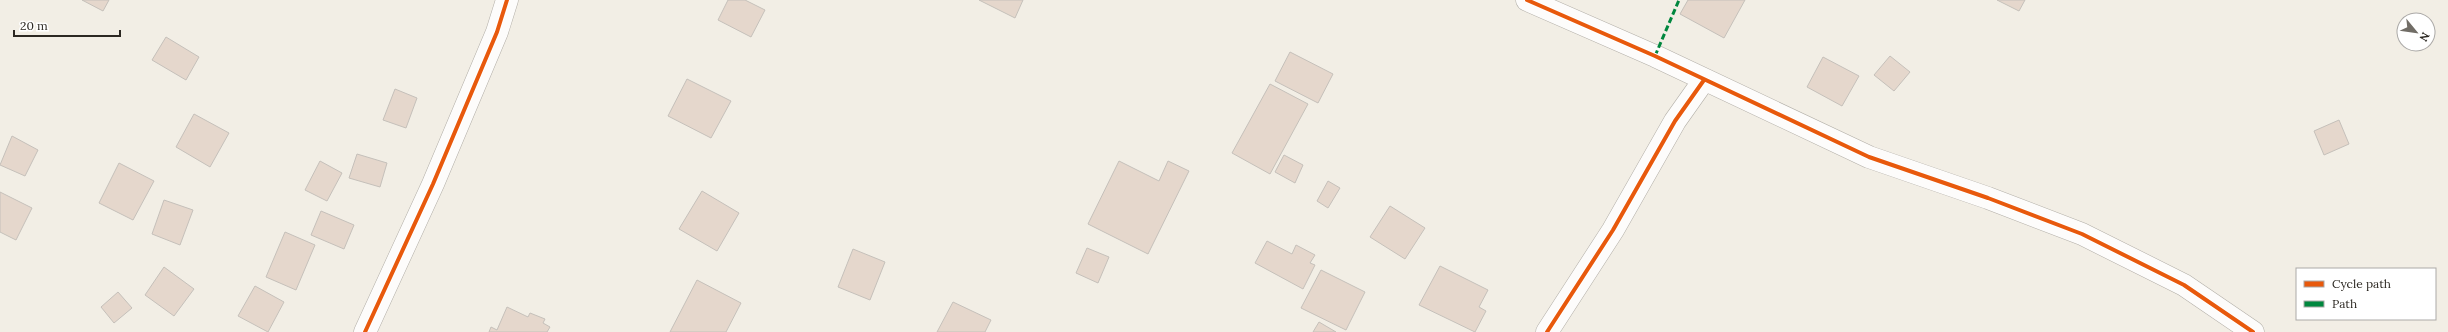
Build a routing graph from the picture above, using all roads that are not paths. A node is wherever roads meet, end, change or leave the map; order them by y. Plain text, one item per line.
1 (506, 0) edge
2 (1527, 0) edge
3 (1704, 80) junction
4 (365, 332) edge
5 (1547, 332) edge
6 (2253, 332) edge

1 - 4 street
2 - 3 street
3 - 5 street
3 - 6 street

